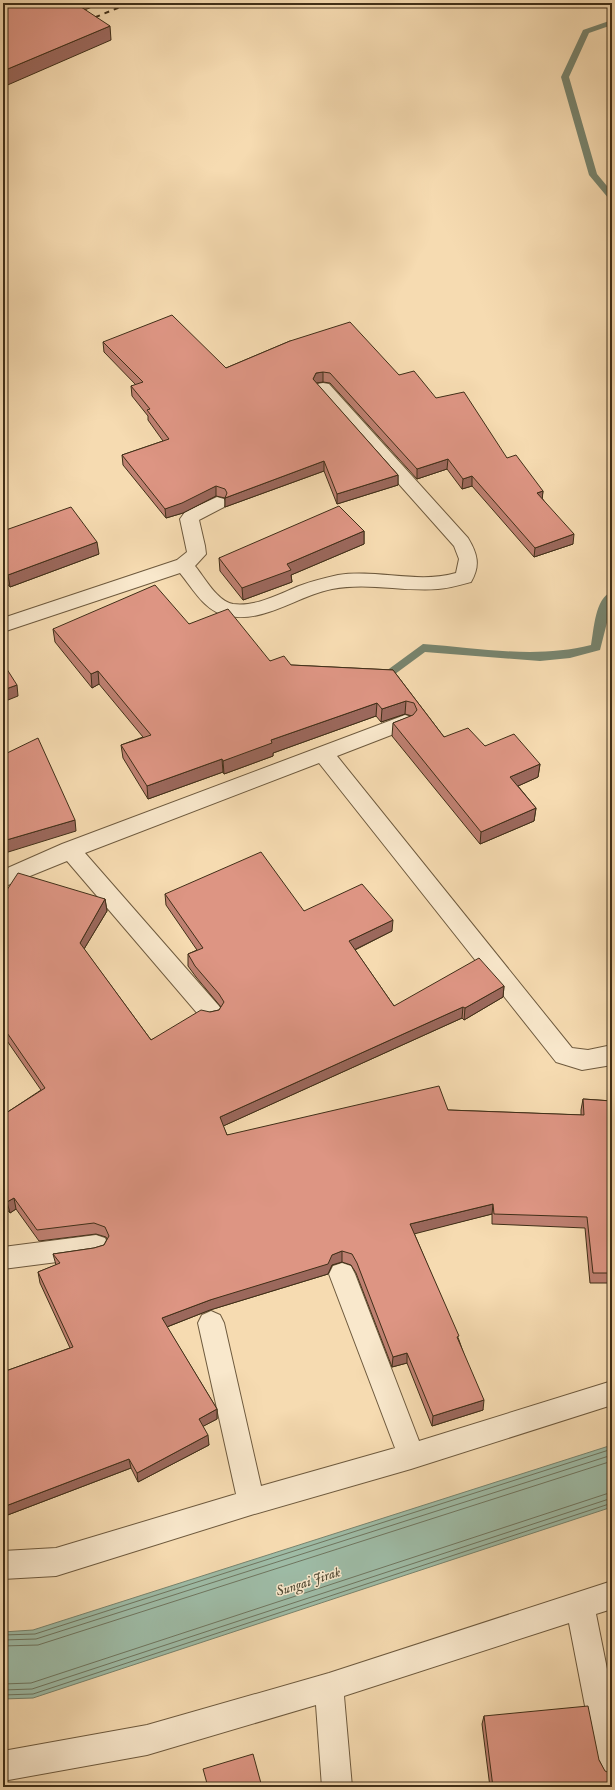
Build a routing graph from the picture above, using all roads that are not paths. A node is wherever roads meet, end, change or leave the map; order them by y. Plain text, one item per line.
1 (323, 388) edge
2 (217, 503) dead end
3 (184, 565) junction
4 (3, 625) edge
5 (405, 722) edge
6 (323, 753) junction
7 (70, 850) junction
8 (3, 880) edge
9 (211, 1013) edge
10 (612, 1056) edge
11 (96, 1246) edge
12 (3, 1258) edge
13 (342, 1274) dead end
14 (210, 1323) dead end
15 (612, 1394) edge
16 (411, 1456) junction
17 (251, 1502) junction
18 (3, 1565) edge
19 (612, 1595) edge
20 (580, 1605) junction
21 (329, 1687) junction
22 (3, 1766) edge
23 (612, 1768) edge
24 (337, 1787) edge

1 - 3 street
2 - 3 street
3 - 4 street
5 - 6 street
6 - 7 street
6 - 10 street
7 - 8 street
7 - 9 street
11 - 12 street
13 - 16 street
14 - 17 street
15 - 16 street
16 - 17 street
17 - 18 street
19 - 20 street
20 - 21 street
20 - 23 street
21 - 22 street
21 - 24 street

